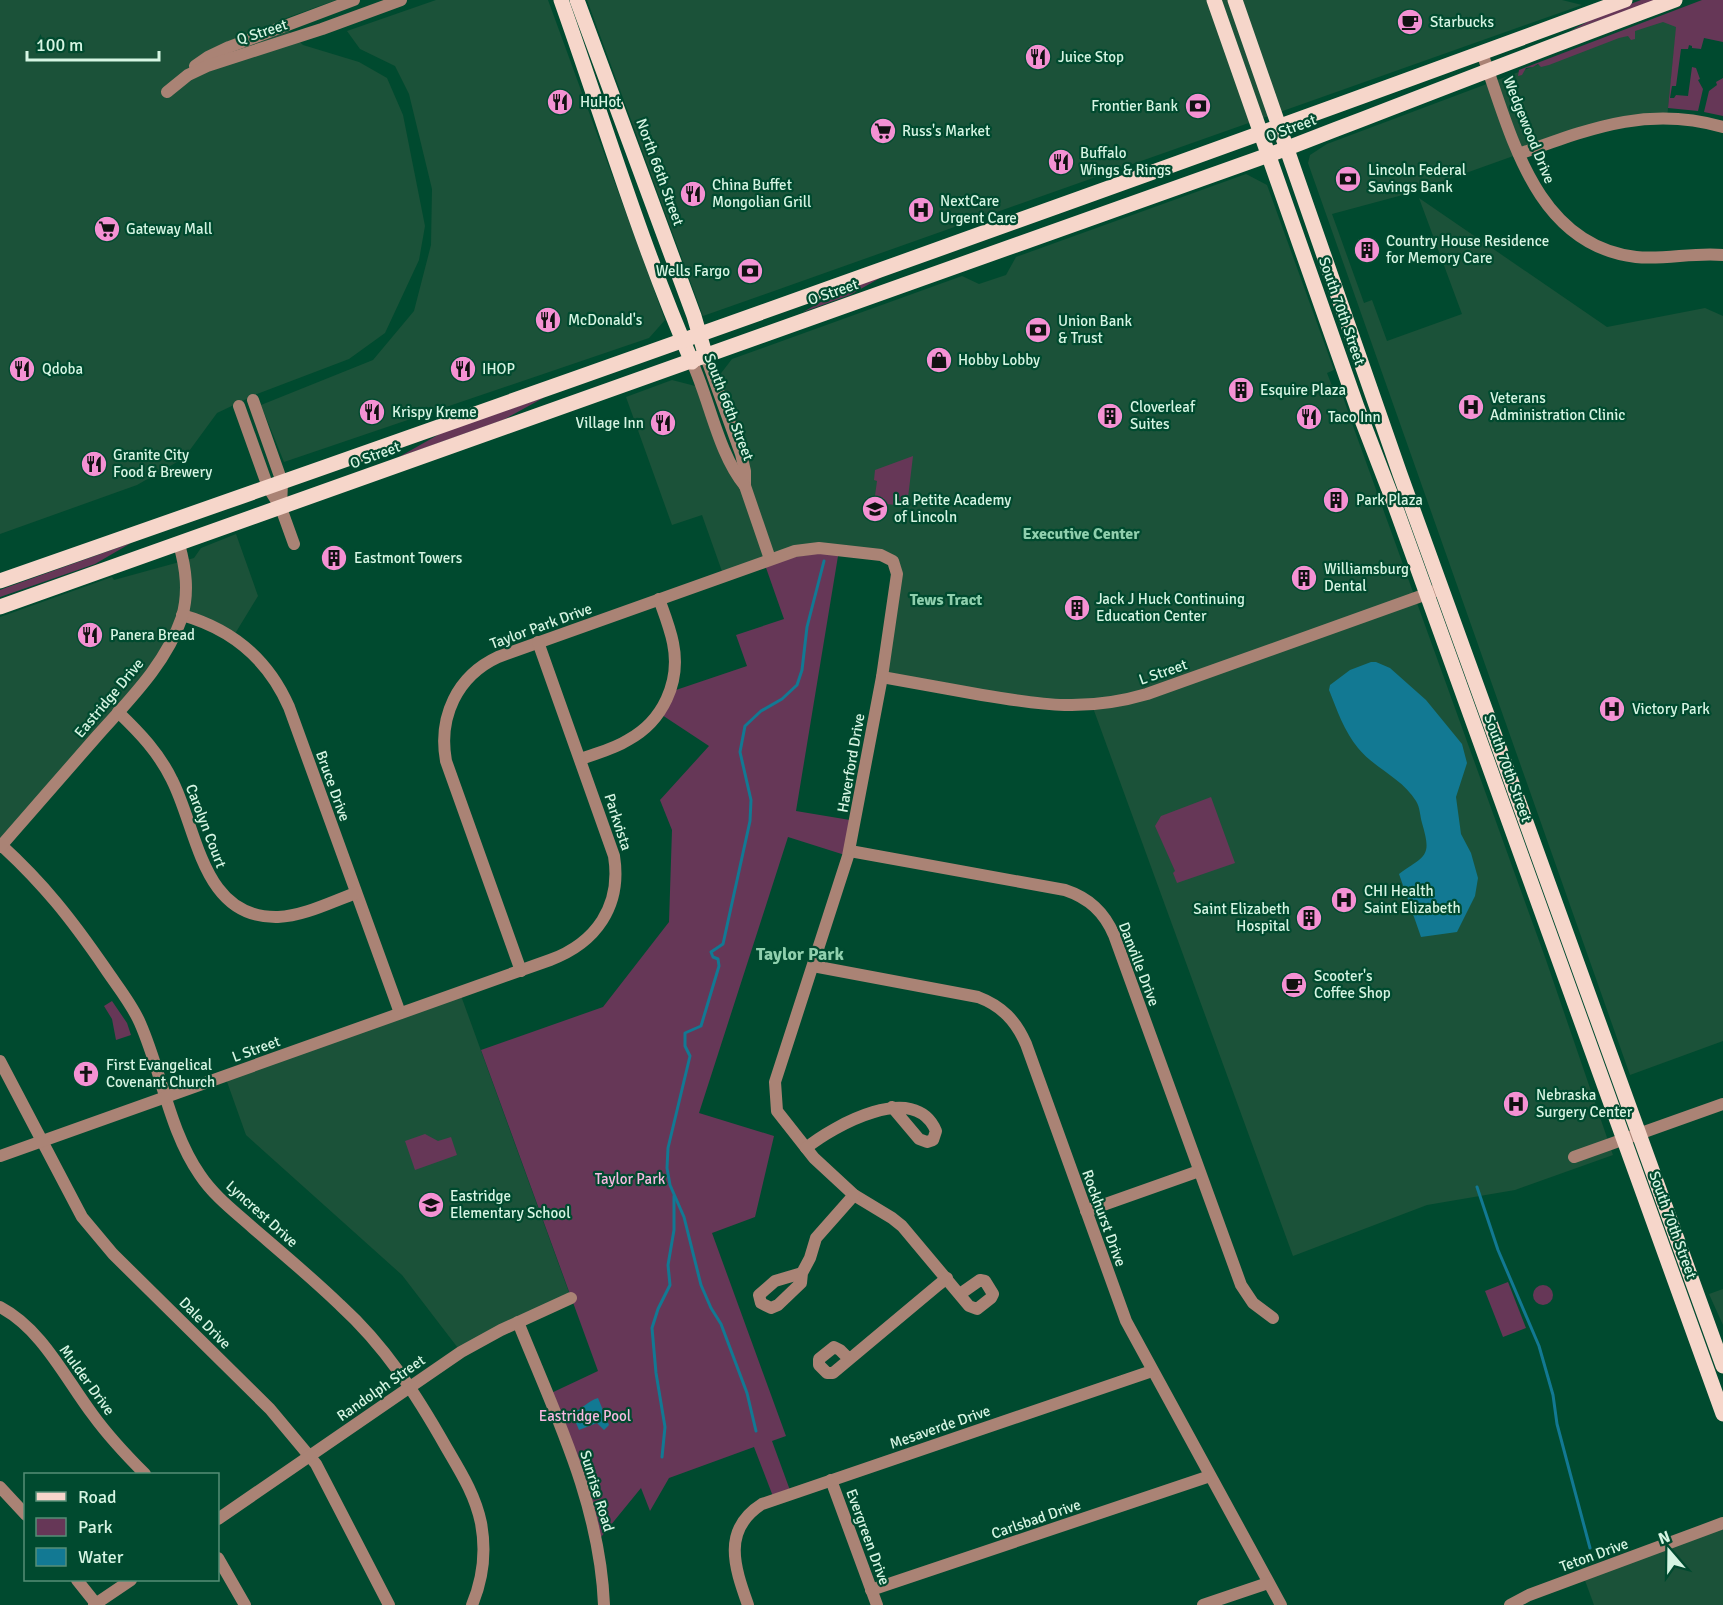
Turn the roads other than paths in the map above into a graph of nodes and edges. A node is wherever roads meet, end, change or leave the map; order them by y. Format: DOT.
graph roads {
  1 [pos="354,0"];
  2 [pos="401,0"];
  3 [pos="561,0"];
  4 [pos="578,0"];
  5 [pos="1214,0"];
  6 [pos="1235,0"];
  7 [pos="1625,0"];
  8 [pos="1675,0"];
  9 [pos="1482,53"];
  10 [pos="585,70"];
  11 [pos="1488,70"];
  12 [pos="1280,126"];
  13 [pos="1723,127"];
  14 [pos="1261,132"];
  15 [pos="629,141"];
  16 [pos="1288,148"];
  17 [pos="1519,154"];
  18 [pos="1269,155"];
  19 [pos="1723,255"];
  20 [pos="699,333"];
  21 [pos="683,340"];
  22 [pos="699,359"];
  23 [pos="253,400"];
  24 [pos="239,406"];
  25 [pos="275,485"];
  26 [pos="281,508"];
  27 [pos="179,544"];
  28 [pos="294,544"];
  29 [pos="770,560"];
  30 [pos="892,561"];
  31 [pos="0,581"];
  32 [pos="1442,589"];
  33 [pos="1427,594"];
  34 [pos="659,599"];
  35 [pos="0,607"];
  36 [pos="182,615"];
  37 [pos="538,642"];
  38 [pos="882,677"];
  39 [pos="118,712"];
  40 [pos="581,759"];
  41 [pos="0,845"];
  42 [pos="850,851"];
  43 [pos="356,893"];
  44 [pos="813,966"];
  45 [pos="521,971"];
  46 [pos="400,1013"];
  47 [pos="0,1061"];
  48 [pos="166,1097"];
  49 [pos="1723,1104"];
  50 [pos="892,1107"];
  51 [pos="1639,1135"];
  52 [pos="1623,1140"];
  53 [pos="41,1141"];
  54 [pos="806,1148"];
  55 [pos="0,1156"];
  56 [pos="1574,1157"];
  57 [pos="1199,1171"];
  58 [pos="854,1196"];
  59 [pos="1086,1211"];
  60 [pos="802,1273"];
  61 [pos="947,1278"];
  62 [pos="960,1294"];
  63 [pos="572,1298"];
  64 [pos="0,1307"];
  65 [pos="1273,1318"];
  66 [pos="518,1322"];
  67 [pos="849,1359"];
  68 [pos="1723,1365"];
  69 [pos="1152,1371"];
  70 [pos="410,1386"];
  71 [pos="1723,1414"];
  72 [pos="309,1456"];
  73 [pos="144,1473"];
  74 [pos="1210,1476"];
  75 [pos="831,1480"];
  76 [pos="0,1487"];
  77 [pos="24,1513"];
  78 [pos="219,1518"];
  79 [pos="1723,1523"];
  80 [pos="219,1560"];
  81 [pos="78,1581"];
  82 [pos="130,1581"];
  83 [pos="1269,1583"];
  84 [pos="871,1590"];
  85 [pos="96,1604"];
  86 [pos="245,1605"];
  87 [pos="389,1605"];
  88 [pos="472,1605"];
  89 [pos="604,1605"];
  90 [pos="748,1605"];
  91 [pos="877,1605"];
  92 [pos="1203,1605"];
  93 [pos="1281,1605"];
  94 [pos="1510,1605"];
  1 -- 2 [label="street, Q Street"];
  3 -- 10 [label="main road"];
  4 -- 15 [label="main road, North 66th Street"];
  5 -- 14 [label="main road, South 70th Street"];
  6 -- 12 [label="main road, South 70th Street"];
  7 -- 9 [label="main road, O Street"];
  8 -- 11 [label="main road, O Street"];
  9 -- 11 [label="street, Wedgewood Drive"];
  9 -- 12 [label="main road, O Street"];
  10 -- 15 [label="main road"];
  10 -- 21 [label="main road"];
  11 -- 16 [label="main road, O Street"];
  11 -- 17 [label="street, Wedgewood Drive"];
  12 -- 14 [label="main road, O Street"];
  12 -- 16 [label="main road, South 70th Street"];
  13 -- 17 [label="street"];
  14 -- 18 [label="main road, South 70th Street"];
  14 -- 20 [label="main road, O Street"];
  15 -- 20 [label="main road, North 66th Street"];
  16 -- 18 [label="main road, O Street"];
  16 -- 32 [label="main road, South 70th Street"];
  17 -- 19 [label="street, Wedgewood Drive"];
  18 -- 22 [label="main road, O Street"];
  18 -- 33 [label="main road, South 70th Street"];
  20 -- 21 [label="main road, O Street"];
  20 -- 22 [label="main road, North 66th Street"];
  21 -- 22 [label="main road, South 66th Street"];
  21 -- 25 [label="main road, O Street"];
  22 -- 26 [label="main road, O Street"];
  22 -- 29 [label="street, South 66th Street"];
  23 -- 25 [label="street"];
  24 -- 25 [label="street"];
  25 -- 26 [label="street"];
  25 -- 31 [label="main road, O Street"];
  26 -- 27 [label="main road, O Street"];
  26 -- 28 [label="street"];
  27 -- 35 [label="main road, O Street"];
  27 -- 36 [label="street, Eastridge Drive"];
  29 -- 30 [label="street, Taylor Park Drive"];
  29 -- 34 [label="street, Taylor Park Drive"];
  30 -- 38 [label="street, Haverford Drive"];
  32 -- 33 [label="street, L Street"];
  32 -- 51 [label="main road, South 70th Street"];
  33 -- 38 [label="street, L Street"];
  33 -- 52 [label="main road, South 70th Street"];
  34 -- 37 [label="street, Taylor Park Drive"];
  34 -- 40 [label="street"];
  36 -- 39 [label="street, Eastridge Drive"];
  36 -- 43 [label="street, Bruce Drive"];
  37 -- 40 [label="street, Parkvista"];
  37 -- 45 [label="street, Taylor Park Drive"];
  38 -- 42 [label="street, Haverford Drive"];
  39 -- 41 [label="street, Eastridge Drive"];
  39 -- 43 [label="street, Carolyn Court"];
  40 -- 45 [label="street, Parkvista"];
  41 -- 48 [label="street, Lyncrest Drive"];
  42 -- 44 [label="street, Haverford Drive"];
  42 -- 57 [label="street, Danville Drive"];
  43 -- 46 [label="street, Bruce Drive"];
  44 -- 54 [label="street, Haverford Drive"];
  44 -- 59 [label="street, Rockhurst Drive"];
  45 -- 46 [label="street, L Street"];
  46 -- 48 [label="street, L Street"];
  47 -- 53 [label="street, Dale Drive"];
  48 -- 53 [label="street, L Street"];
  48 -- 70 [label="street, Lyncrest Drive"];
  49 -- 51 [label="street"];
  50 -- 54 [label="street"];
  51 -- 52 [label="street"];
  51 -- 68 [label="main road, South 70th Street"];
  52 -- 56 [label="street"];
  52 -- 71 [label="main road, South 70th Street"];
  53 -- 55 [label="street, L Street"];
  53 -- 72 [label="street, Dale Drive"];
  54 -- 58 [label="street"];
  57 -- 59 [label="street"];
  57 -- 65 [label="street, Danville Drive"];
  58 -- 60 [label="street"];
  58 -- 61 [label="street"];
  59 -- 69 [label="street, Rockhurst Drive"];
  61 -- 62 [label="street"];
  61 -- 67 [label="street"];
  63 -- 66 [label="street, Randolph Street"];
  64 -- 73 [label="street, Mulder Drive"];
  66 -- 70 [label="street, Randolph Street"];
  66 -- 89 [label="street, Sunrise Road"];
  69 -- 74 [label="street, Rockhurst Drive"];
  69 -- 75 [label="street, Mesaverde Drive"];
  70 -- 72 [label="street, Randolph Street"];
  70 -- 88 [label="street, Lyncrest Drive"];
  72 -- 78 [label="street, Randolph Street"];
  72 -- 87 [label="street, Dale Drive"];
  74 -- 83 [label="street, Rockhurst Drive"];
  74 -- 84 [label="street, Carlsbad Drive"];
  75 -- 84 [label="street, Evergreen Drive"];
  75 -- 90 [label="street, Mesaverde Drive"];
  76 -- 77 [label="street"];
  79 -- 94 [label="street, Teton Drive"];
  80 -- 86 [label="street"];
  81 -- 85 [label="street"];
  82 -- 85 [label="street"];
  83 -- 92 [label="street"];
  83 -- 93 [label="street, Rockhurst Drive"];
  84 -- 91 [label="street, Evergreen Drive"];
}
